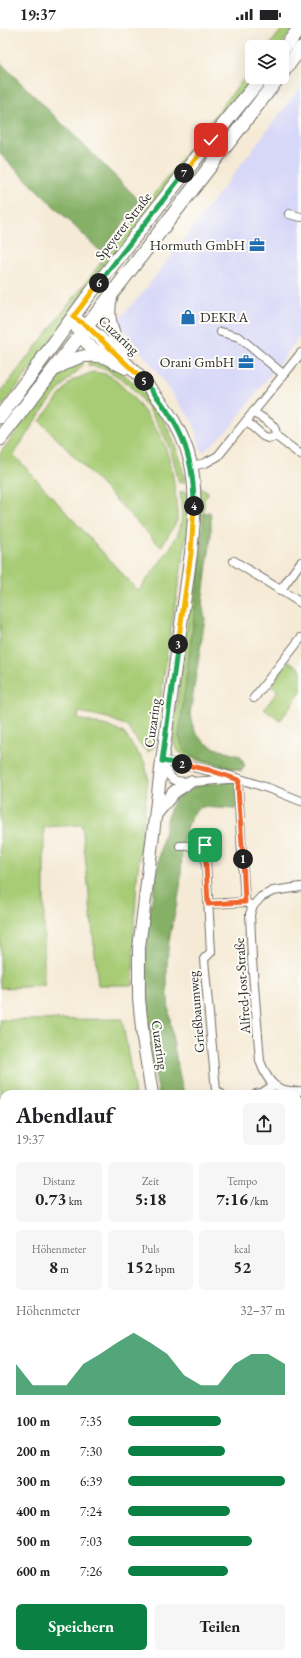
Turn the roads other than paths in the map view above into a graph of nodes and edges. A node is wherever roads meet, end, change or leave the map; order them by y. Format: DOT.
graph roads {
  1 [pos="300,28"];
  2 [pos="289,42"];
  3 [pos="301,48"];
  4 [pos="289,64"];
  5 [pos="256,84"];
  6 [pos="274,84"];
  7 [pos="289,214"];
  8 [pos="301,217"];
  9 [pos="112,293"];
  10 [pos="73,317"];
  11 [pos="83,331"];
  12 [pos="221,332"];
  13 [pos="301,353"];
  14 [pos="104,357"];
  15 [pos="124,361"];
  16 [pos="51,372"];
  17 [pos="137,373"];
  18 [pos="283,374"];
  19 [pos="253,412"];
  20 [pos="0,417"];
  21 [pos="246,421"];
  22 [pos="276,436"];
  23 [pos="0,439"];
  24 [pos="301,455"];
  25 [pos="192,466"];
  26 [pos="234,561"];
  27 [pos="301,562"];
  28 [pos="280,590"];
  29 [pos="301,602"];
  30 [pos="301,638"];
  31 [pos="254,698"];
  32 [pos="162,761"];
  33 [pos="239,780"];
  34 [pos="190,782"];
  35 [pos="301,801"];
  36 [pos="156,814"];
  37 [pos="180,846"];
  38 [pos="301,887"];
  39 [pos="208,904"];
  40 [pos="249,904"];
  41 [pos="274,1085"];
  42 [pos="151,1090"];
  43 [pos="216,1090"];
  44 [pos="267,1090"];
  45 [pos="284,1090"];
  1 -- 2 [label="main road"];
  3 -- 4 [label="main road"];
  5 -- 10 [label="main road, Speyerer Straße"];
  6 -- 9 [label="main road"];
  7 -- 8 [label="street"];
  9 -- 11 [label="main road"];
  9 -- 15 [label="main road"];
  10 -- 11 [label="main road, Cuzaring"];
  10 -- 20 [label="main road, Speyerer Straße"];
  11 -- 14 [label="main road, Cuzaring"];
  11 -- 15 [label="main road, Cuzaring"];
  11 -- 16 [label="main road"];
  12 -- 18 [label="street"];
  13 -- 18 [label="street"];
  14 -- 16 [label="main road"];
  14 -- 17 [label="main road, Cuzaring"];
  15 -- 17 [label="main road, Cuzaring"];
  16 -- 23 [label="main road"];
  17 -- 25 [label="main road, Cuzaring"];
  18 -- 19 [label="street"];
  19 -- 21 [label="street"];
  19 -- 22 [label="street"];
  21 -- 22 [label="street"];
  21 -- 25 [label="street"];
  22 -- 24 [label="street"];
  25 -- 32 [label="main road, Cuzaring"];
  26 -- 28 [label="street"];
  27 -- 28 [label="street"];
  28 -- 29 [label="street"];
  30 -- 31 [label="street"];
  32 -- 33 [label="street"];
  32 -- 34 [label="street"];
  32 -- 36 [label="main road, Cuzaring"];
  33 -- 34 [label="street"];
  33 -- 35 [label="street"];
  33 -- 40 [label="street, Alfred-Jost-Straße"];
  34 -- 36 [label="main road"];
  36 -- 42 [label="main road, Cuzaring"];
  37 -- 39 [label="street, Grießbaumweg"];
  38 -- 40 [label="street"];
  39 -- 40 [label="street"];
  39 -- 43 [label="street, Grießbaumweg"];
  40 -- 41 [label="street, Alfred-Jost-Straße"];
  41 -- 44 [label="street"];
  41 -- 45 [label="street"];
}
